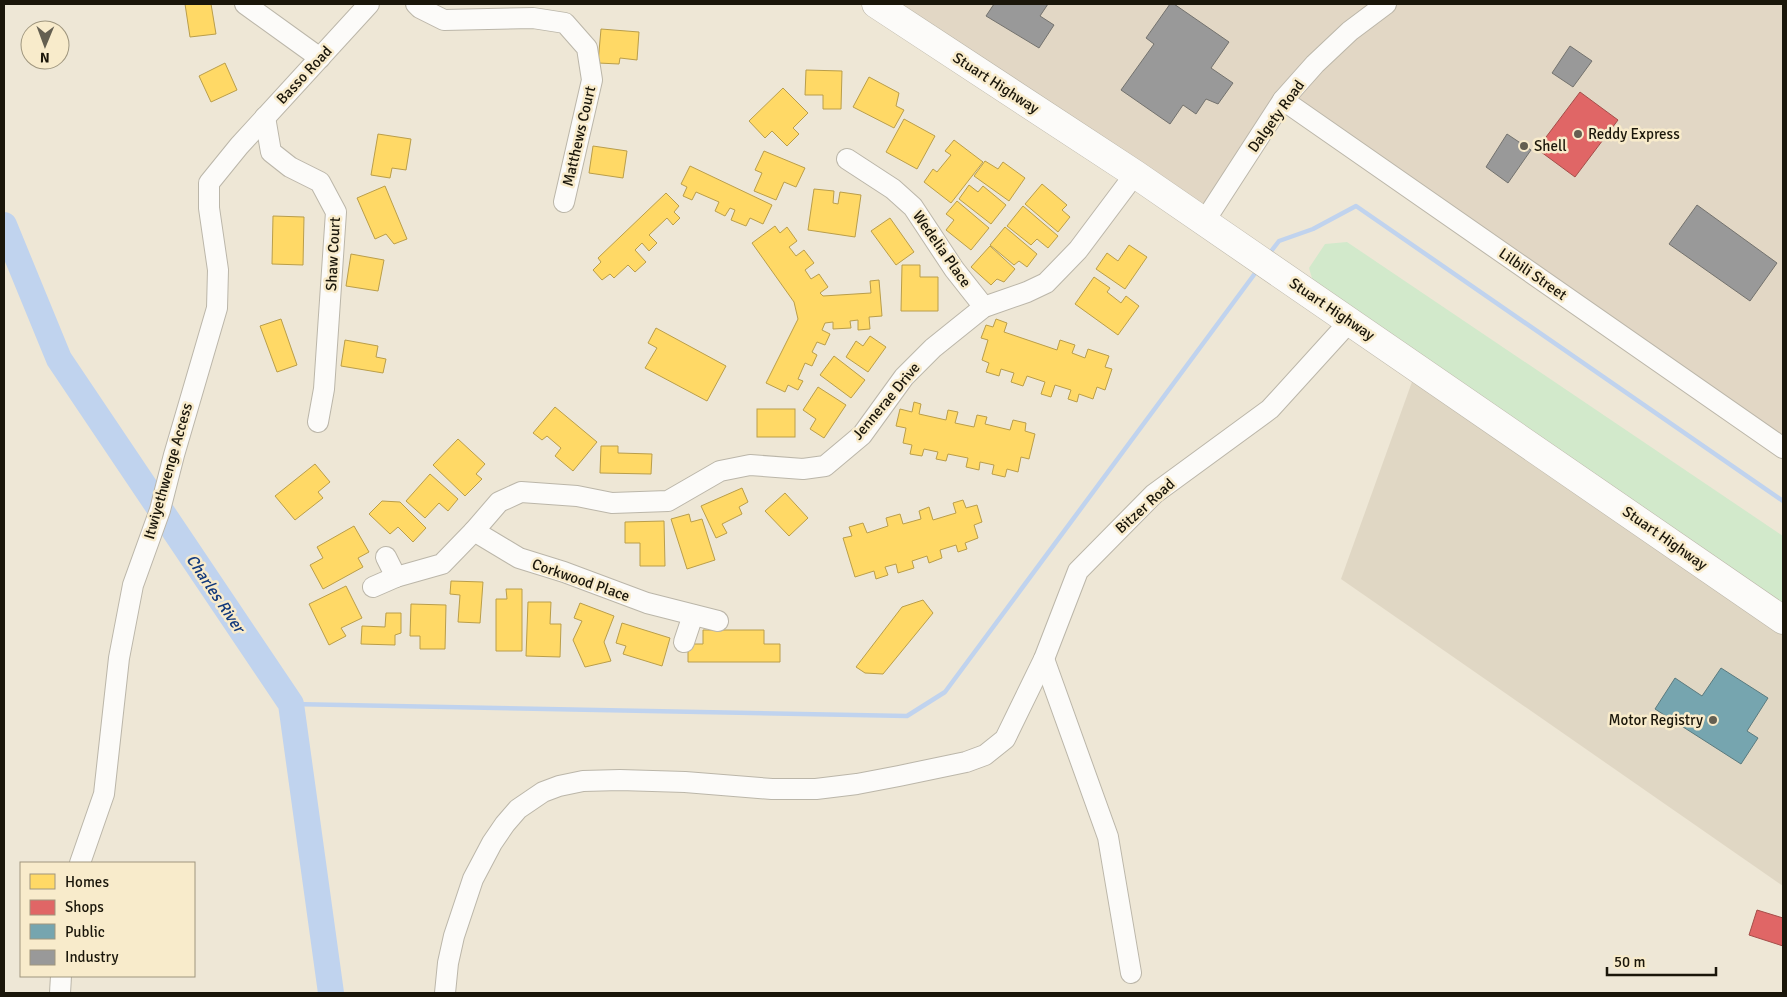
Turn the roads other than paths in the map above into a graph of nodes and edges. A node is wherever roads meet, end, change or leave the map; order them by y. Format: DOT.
graph roads {
  1 [pos="246,4"];
  2 [pos="369,4"];
  3 [pos="416,4"];
  4 [pos="876,4"];
  5 [pos="1386,4"];
  6 [pos="320,58"];
  7 [pos="1283,100"];
  8 [pos="265,117"];
  9 [pos="239,146"];
  10 [pos="848,159"];
  11 [pos="1135,174"];
  12 [pos="564,202"];
  13 [pos="1204,222"];
  14 [pos="984,307"];
  15 [pos="1350,321"];
  16 [pos="318,422"];
  17 [pos="1783,448"];
  18 [pos="474,531"];
  19 [pos="386,557"];
  20 [pos="396,577"];
  21 [pos="373,587"];
  22 [pos="694,615"];
  23 [pos="1783,620"];
  24 [pos="718,621"];
  25 [pos="684,642"];
  26 [pos="1044,659"];
  27 [pos="80,862"];
  28 [pos="1131,973"];
  29 [pos="61,977"];
  30 [pos="60,993"];
  31 [pos="445,993"];
  1 -- 6 [label="street"];
  2 -- 6 [label="street, Basso Road"];
  3 -- 12 [label="street, Matthews Court"];
  4 -- 11 [label="highway, Stuart Highway"];
  5 -- 7 [label="street, Dalgety Road"];
  6 -- 8 [label="street, Basso Road"];
  7 -- 13 [label="street, Dalgety Road"];
  7 -- 17 [label="street, Lilbili Street"];
  8 -- 9 [label="street, Basso Road"];
  8 -- 16 [label="street, Shaw Court"];
  9 -- 27 [label="street, Itwiyethwenge Access"];
  10 -- 14 [label="street, Wedelia Place"];
  11 -- 13 [label="highway, Stuart Highway"];
  11 -- 14 [label="street, Jennerae Drive"];
  13 -- 15 [label="highway, Stuart Highway"];
  14 -- 18 [label="street, Jennerae Drive"];
  15 -- 23 [label="highway, Stuart Highway"];
  15 -- 26 [label="street, Bitzer Road"];
  18 -- 20 [label="street, Jennerae Drive"];
  18 -- 22 [label="street, Corkwood Place"];
  19 -- 20 [label="street"];
  20 -- 21 [label="street, Jennerae Drive"];
  22 -- 24 [label="street, Corkwood Place"];
  22 -- 25 [label="street"];
  26 -- 28 [label="street"];
  26 -- 31 [label="street, Bitzer Road"];
  29 -- 30 [label="street"];
}
